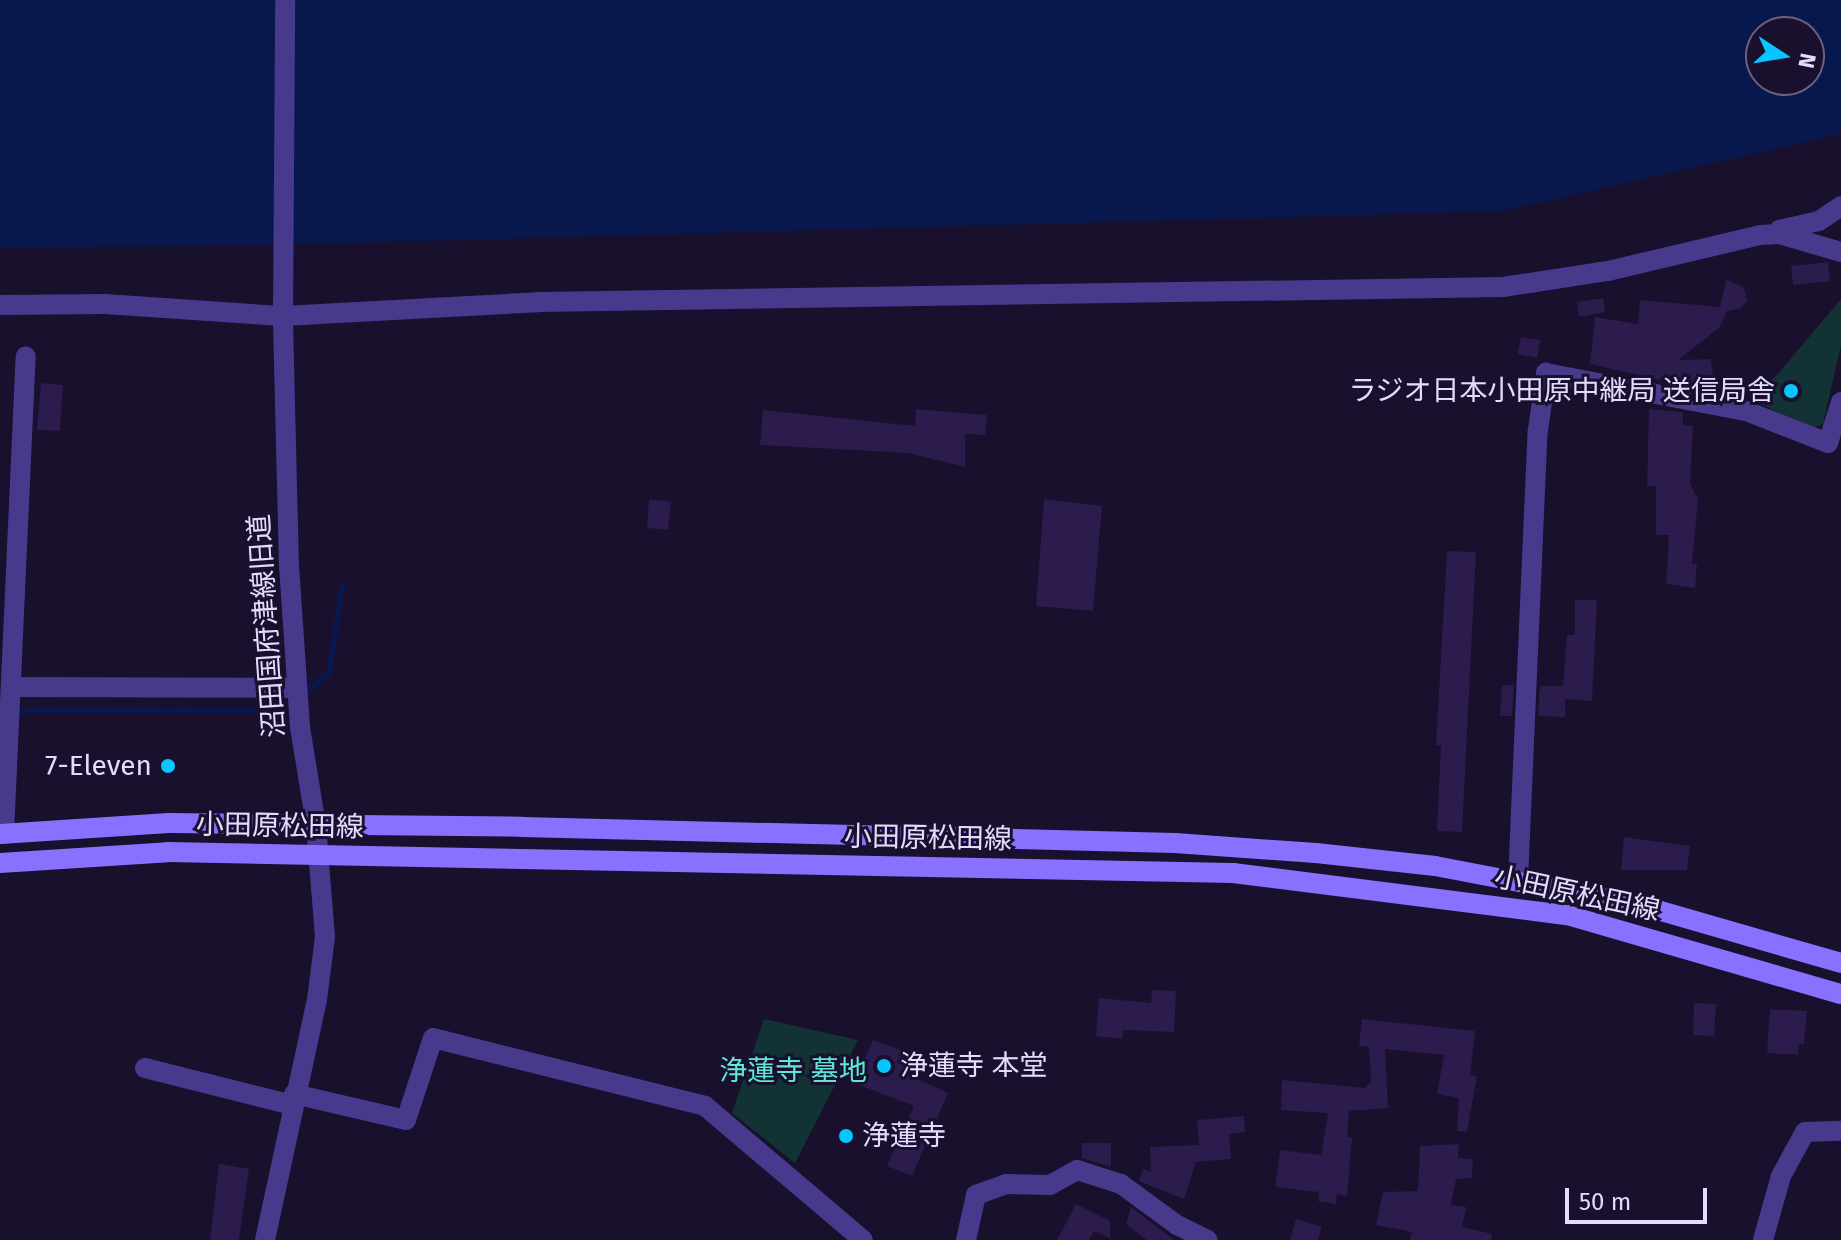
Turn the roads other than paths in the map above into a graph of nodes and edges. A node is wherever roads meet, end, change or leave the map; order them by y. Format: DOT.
graph roads {
  1 [pos="285,0"];
  2 [pos="1841,206"];
  3 [pos="1760,235"];
  4 [pos="1841,252"];
  5 [pos="0,305"];
  6 [pos="283,316"];
  7 [pos="26,357"];
  8 [pos="1841,402"];
  9 [pos="8,577"];
  10 [pos="297,688"];
  11 [pos="8,695"];
  12 [pos="316,825"];
  13 [pos="2,834"];
  14 [pos="318,854"];
  15 [pos="0,863"];
  16 [pos="1518,880"];
  17 [pos="1841,963"];
  18 [pos="1841,994"];
  19 [pos="145,1068"];
  20 [pos="293,1100"];
  21 [pos="1841,1131"];
  22 [pos="265,1240"];
  23 [pos="863,1240"];
  24 [pos="966,1240"];
  25 [pos="1208,1240"];
  26 [pos="1763,1240"];
  1 -- 6 [label="street, 沼田国府津線旧道"];
  2 -- 3 [label="street"];
  3 -- 4 [label="street"];
  3 -- 6 [label="street"];
  5 -- 6 [label="street"];
  6 -- 10 [label="street, 沼田国府津線旧道"];
  7 -- 9 [label="street"];
  8 -- 16 [label="street"];
  9 -- 11 [label="street"];
  10 -- 11 [label="street"];
  10 -- 12 [label="street, 沼田国府津線旧道"];
  11 -- 13 [label="street"];
  12 -- 13 [label="main road, 小田原松田線"];
  12 -- 14 [label="street, 沼田国府津線旧道"];
  12 -- 16 [label="main road, 小田原松田線"];
  14 -- 15 [label="main road, 小田原松田線"];
  14 -- 18 [label="main road, 小田原松田線"];
  14 -- 20 [label="street, 沼田国府津線旧道"];
  16 -- 17 [label="main road, 小田原松田線"];
  19 -- 20 [label="street"];
  20 -- 22 [label="street, 沼田国府津線旧道"];
  20 -- 23 [label="street"];
  21 -- 26 [label="street"];
  24 -- 25 [label="street"];
}
